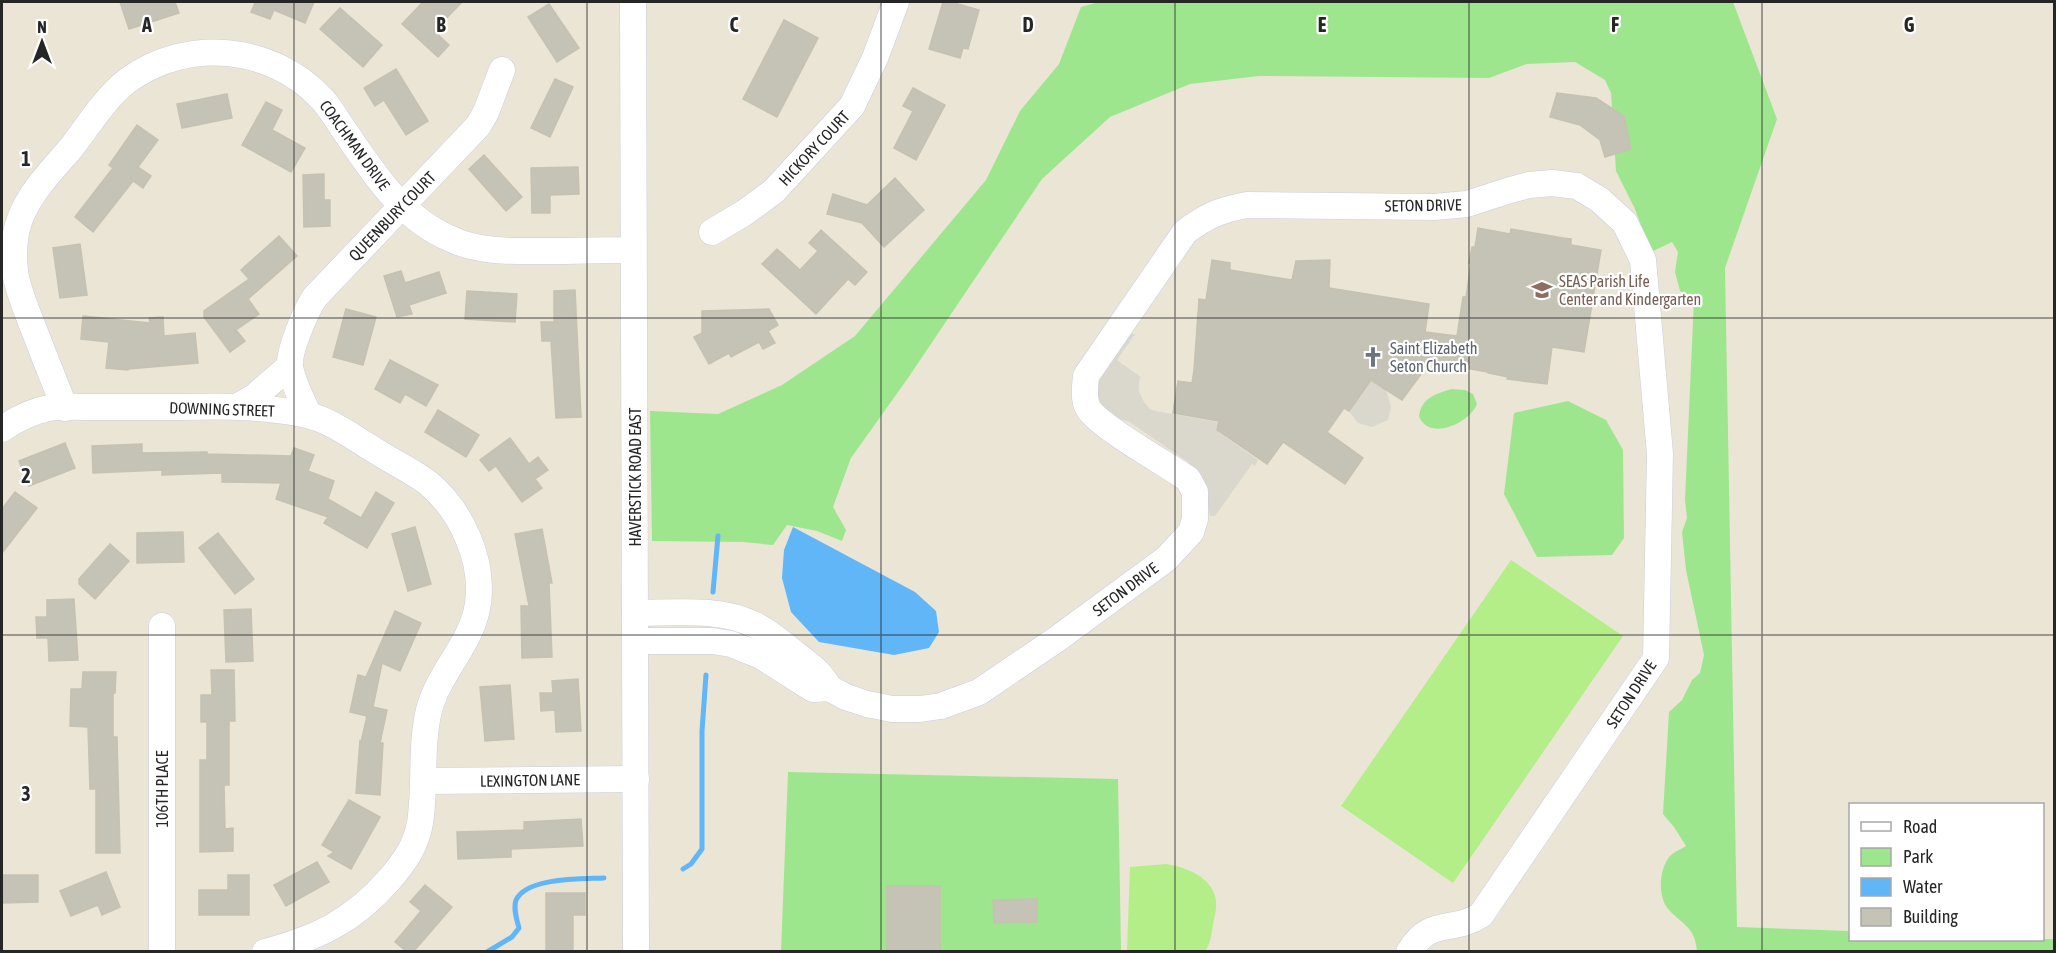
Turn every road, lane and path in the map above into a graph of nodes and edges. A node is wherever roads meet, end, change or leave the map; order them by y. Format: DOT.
graph roads {
  1 [pos="633,2"];
  2 [pos="896,2"];
  3 [pos="502,70"];
  4 [pos="402,206"];
  5 [pos="712,232"];
  6 [pos="633,250"];
  7 [pos="290,366"];
  8 [pos="238,406"];
  9 [pos="65,408"];
  10 [pos="309,415"];
  11 [pos="2,429"];
  12 [pos="635,613"];
  13 [pos="162,626"];
  14 [pos="636,641"];
  15 [pos="829,688"];
  16 [pos="636,779"];
  17 [pos="424,781"];
  18 [pos="162,951"];
  19 [pos="265,951"];
  20 [pos="636,951"];
  21 [pos="1409,951"];
  1 -- 6 [label="street, HAVERSTICK ROAD EAST"];
  2 -- 5 [label="street, HICKORY COURT"];
  3 -- 4 [label="street, QUEENBURY COURT"];
  4 -- 6 [label="street, COACHMAN DRIVE"];
  4 -- 7 [label="street, QUEENBURY COURT"];
  4 -- 9 [label="street, COACHMAN DRIVE"];
  6 -- 12 [label="street, HAVERSTICK ROAD EAST"];
  7 -- 8 [label="street"];
  7 -- 10 [label="street"];
  8 -- 9 [label="street, DOWNING STREET"];
  8 -- 10 [label="street, DOWNING STREET"];
  9 -- 11 [label="street, DOWNING STREET"];
  10 -- 17 [label="street, DOWNING STREET"];
  12 -- 14 [label="street, HAVERSTICK ROAD EAST"];
  12 -- 15 [label="street, SETON DRIVE"];
  13 -- 18 [label="street, 106TH PLACE"];
  14 -- 15 [label="street, SETON DRIVE"];
  14 -- 16 [label="street, HAVERSTICK ROAD EAST"];
  15 -- 21 [label="street, SETON DRIVE"];
  16 -- 17 [label="street, LEXINGTON LANE"];
  16 -- 20 [label="street, HAVERSTICK ROAD EAST"];
  17 -- 19 [label="street, DOWNING STREET"];
}
